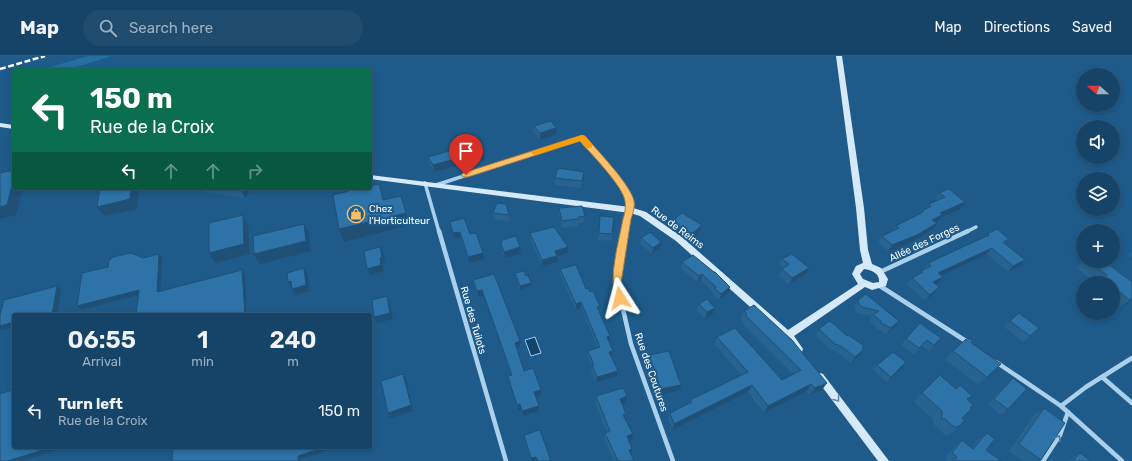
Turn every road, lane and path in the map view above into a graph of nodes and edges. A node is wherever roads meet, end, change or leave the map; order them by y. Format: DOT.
graph roads {
  1 [pos="838,56"];
  2 [pos="0,125"];
  3 [pos="12,127"];
  4 [pos="372,176"];
  5 [pos="425,184"];
  6 [pos="436,185"];
  7 [pos="630,210"];
  8 [pos="976,227"];
  9 [pos="868,266"];
  10 [pos="880,272"];
  11 [pos="864,284"];
  12 [pos="880,286"];
  13 [pos="788,335"];
  14 [pos="972,345"];
  15 [pos="802,354"];
  16 [pos="991,358"];
  17 [pos="1132,358"];
  18 [pos="812,366"];
  19 [pos="1102,377"];
  20 [pos="1132,403"];
  21 [pos="1061,406"];
  22 [pos="1068,412"];
  23 [pos="506,461"];
  24 [pos="673,461"];
  25 [pos="884,461"];
  26 [pos="1043,461"];
  27 [pos="1122,461"];
  1 -- 9 [label="street"];
  2 -- 3 [label="street"];
  4 -- 5 [label="street, Rue de Reims"];
  5 -- 6 [label="street, Rue de Reims"];
  5 -- 23 [label="street, Rue des Tuilots"];
  6 -- 7 [label="street, Rue de Reims"];
  6 -- 7 [label="street"];
  7 -- 13 [label="street, Rue de Reims"];
  7 -- 24 [label="street, Rue des Coutures"];
  8 -- 10 [label="street, Allée des Forges"];
  9 -- 10 [label="street"];
  9 -- 11 [label="street"];
  10 -- 12 [label="street"];
  11 -- 12 [label="street"];
  11 -- 13 [label="street"];
  12 -- 14 [label="street"];
  13 -- 15 [label="street, Rue de Reims"];
  16 -- 21 [label="street"];
  17 -- 19 [label="street"];
  18 -- 25 [label="street, one-way"];
  19 -- 20 [label="street"];
  19 -- 21 [label="street"];
  21 -- 22 [label="street"];
  26 -- 22 [label="street, one-way"];
  22 -- 27 [label="street"];
}
